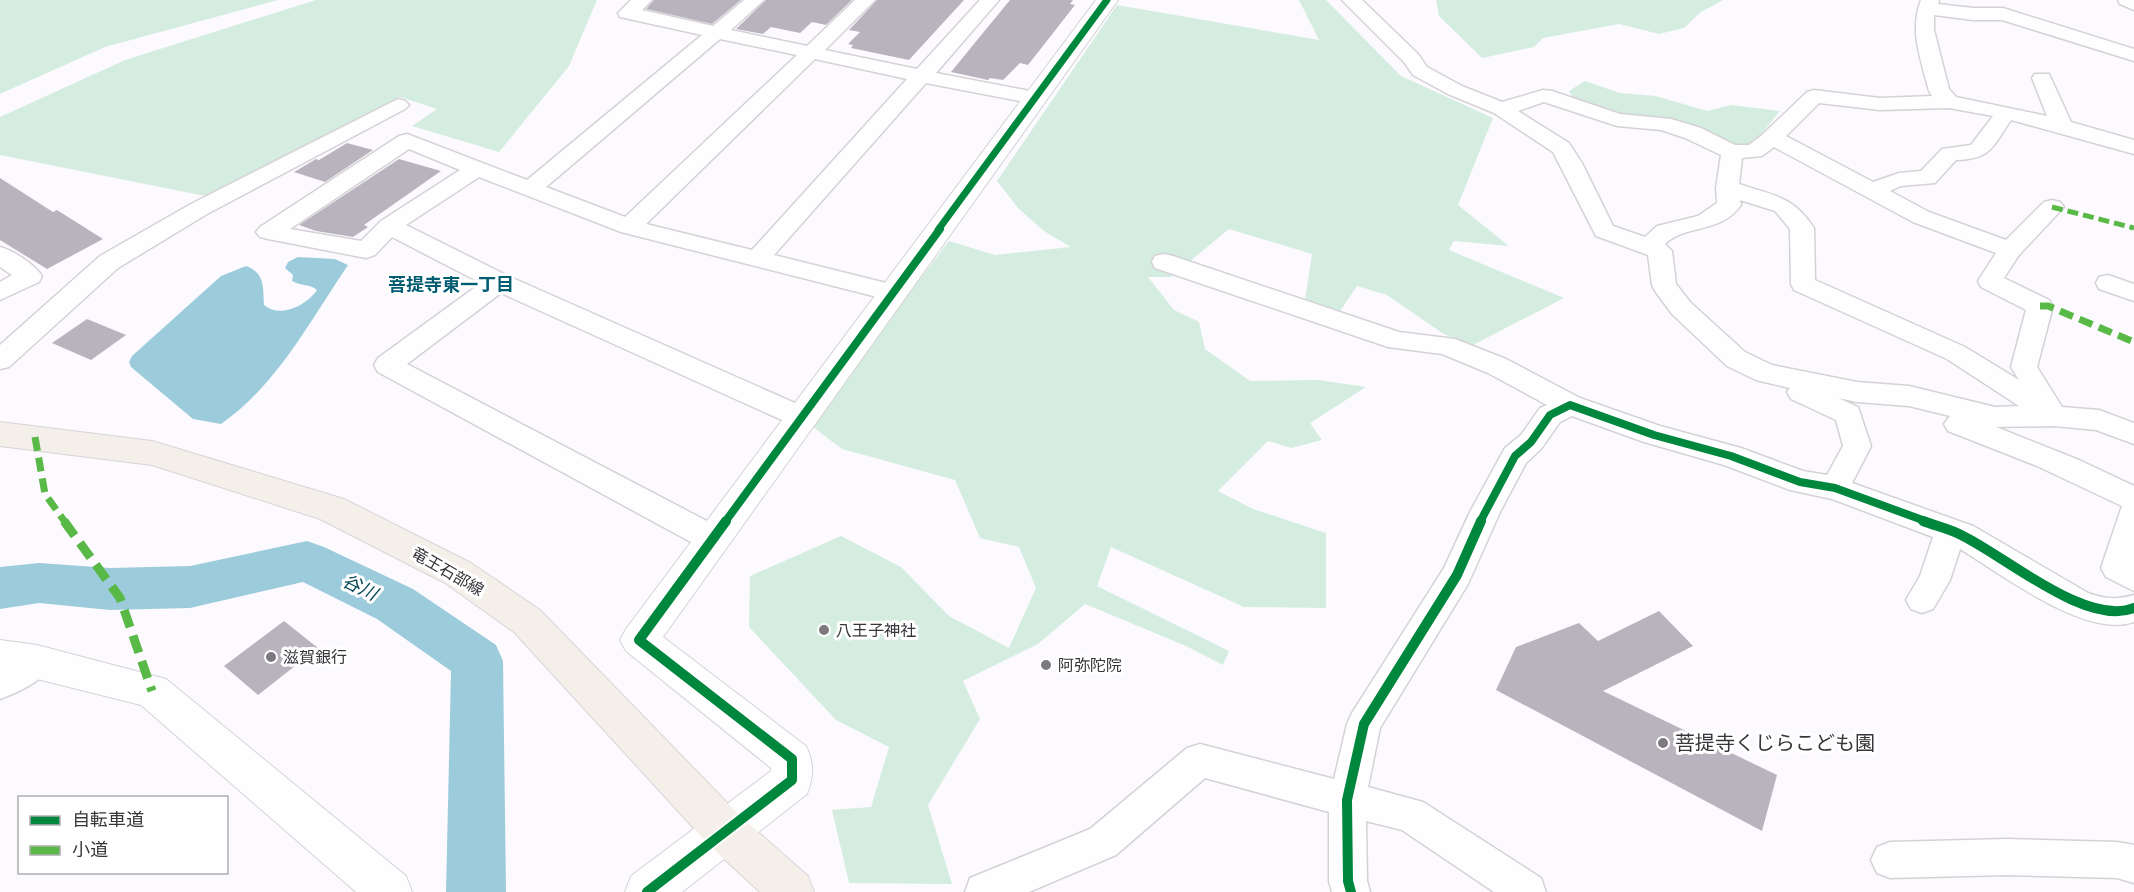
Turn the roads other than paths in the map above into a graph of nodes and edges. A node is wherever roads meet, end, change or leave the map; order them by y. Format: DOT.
graph roads {
  1 [pos="643,0"];
  2 [pos="754,0"];
  3 [pos="866,0"];
  4 [pos="990,0"];
  5 [pos="1107,0"];
  6 [pos="1351,0"];
  7 [pos="2127,0"];
  8 [pos="1929,4"];
  9 [pos="2134,4"];
  10 [pos="716,33"];
  11 [pos="811,52"];
  12 [pos="2134,55"];
  13 [pos="920,76"];
  14 [pos="2042,78"];
  15 [pos="1035,98"];
  16 [pos="1949,102"];
  17 [pos="398,105"];
  18 [pos="1501,109"];
  19 [pos="2006,112"];
  20 [pos="2062,125"];
  21 [pos="1772,137"];
  22 [pos="2134,147"];
  23 [pos="1732,152"];
  24 [pos="478,168"];
  25 [pos="531,188"];
  26 [pos="1726,188"];
  27 [pos="1874,192"];
  28 [pos="2052,207"];
  29 [pos="389,226"];
  30 [pos="629,227"];
  31 [pos="1649,247"];
  32 [pos="2010,250"];
  33 [pos="0,255"];
  34 [pos="757,259"];
  35 [pos="1164,262"];
  36 [pos="499,282"];
  37 [pos="2108,283"];
  38 [pos="0,292"];
  39 [pos="893,293"];
  40 [pos="2134,293"];
  41 [pos="0,360"];
  42 [pos="1783,377"];
  43 [pos="1570,405"];
  44 [pos="1848,414"];
  45 [pos="2054,416"];
  46 [pos="803,418"];
  47 [pos="0,434"];
  48 [pos="2134,434"];
  49 [pos="1835,488"];
  50 [pos="2134,499"];
  51 [pos="2134,512"];
  52 [pos="1951,530"];
  53 [pos="713,539"];
  54 [pos="2134,578"];
  55 [pos="1922,600"];
  56 [pos="2134,608"];
  57 [pos="19,659"];
  58 [pos="0,684"];
  59 [pos="1347,800"];
  60 [pos="726,832"];
  61 [pos="1890,860"];
  62 [pos="2134,864"];
  63 [pos="387,892"];
  64 [pos="647,892"];
  65 [pos="792,892"];
  66 [pos="984,892"];
  67 [pos="1351,892"];
  68 [pos="1527,892"];
  1 -- 10 [label="street"];
  2 -- 10 [label="street"];
  3 -- 11 [label="street"];
  4 -- 13 [label="street"];
  5 -- 15 [label="street"];
  6 -- 18 [label="street"];
  7 -- 9 [label="street"];
  8 -- 12 [label="street"];
  8 -- 16 [label="street"];
  10 -- 11 [label="street"];
  10 -- 25 [label="street"];
  11 -- 13 [label="street"];
  11 -- 30 [label="street"];
  13 -- 15 [label="street"];
  13 -- 34 [label="street"];
  14 -- 20 [label="street"];
  15 -- 39 [label="street"];
  16 -- 19 [label="street"];
  16 -- 21 [label="street"];
  17 -- 41 [label="street"];
  18 -- 23 [label="street"];
  18 -- 31 [label="street"];
  19 -- 20 [label="street"];
  19 -- 27 [label="street"];
  20 -- 22 [label="street"];
  21 -- 23 [label="street"];
  21 -- 27 [label="street"];
  23 -- 26 [label="street"];
  24 -- 25 [label="street"];
  24 -- 29 [label="street"];
  24 -- 29 [label="street"];
  25 -- 30 [label="street"];
  26 -- 31 [label="street"];
  26 -- 45 [label="street"];
  27 -- 32 [label="street"];
  28 -- 32 [label="street"];
  29 -- 36 [label="street"];
  30 -- 34 [label="street"];
  31 -- 42 [label="street"];
  32 -- 45 [label="street"];
  33 -- 38 [label="street"];
  34 -- 39 [label="street"];
  35 -- 43 [label="street"];
  36 -- 46 [label="street"];
  36 -- 53 [label="street"];
  37 -- 40 [label="street"];
  39 -- 46 [label="street"];
  42 -- 44 [label="street"];
  42 -- 45 [label="street"];
  43 -- 49 [label="street"];
  43 -- 59 [label="street"];
  44 -- 49 [label="street"];
  44 -- 50 [label="street"];
  45 -- 48 [label="street"];
  46 -- 53 [label="street"];
  47 -- 60 [label="main road, 竜王石部線"];
  49 -- 52 [label="street"];
  51 -- 54 [label="street"];
  52 -- 55 [label="street"];
  52 -- 56 [label="street"];
  53 -- 60 [label="street"];
  57 -- 58 [label="street"];
  57 -- 63 [label="street"];
  59 -- 66 [label="street"];
  59 -- 67 [label="street"];
  59 -- 68 [label="street"];
  60 -- 64 [label="street"];
  60 -- 65 [label="main road, 竜王石部線"];
  61 -- 62 [label="street"];
}
